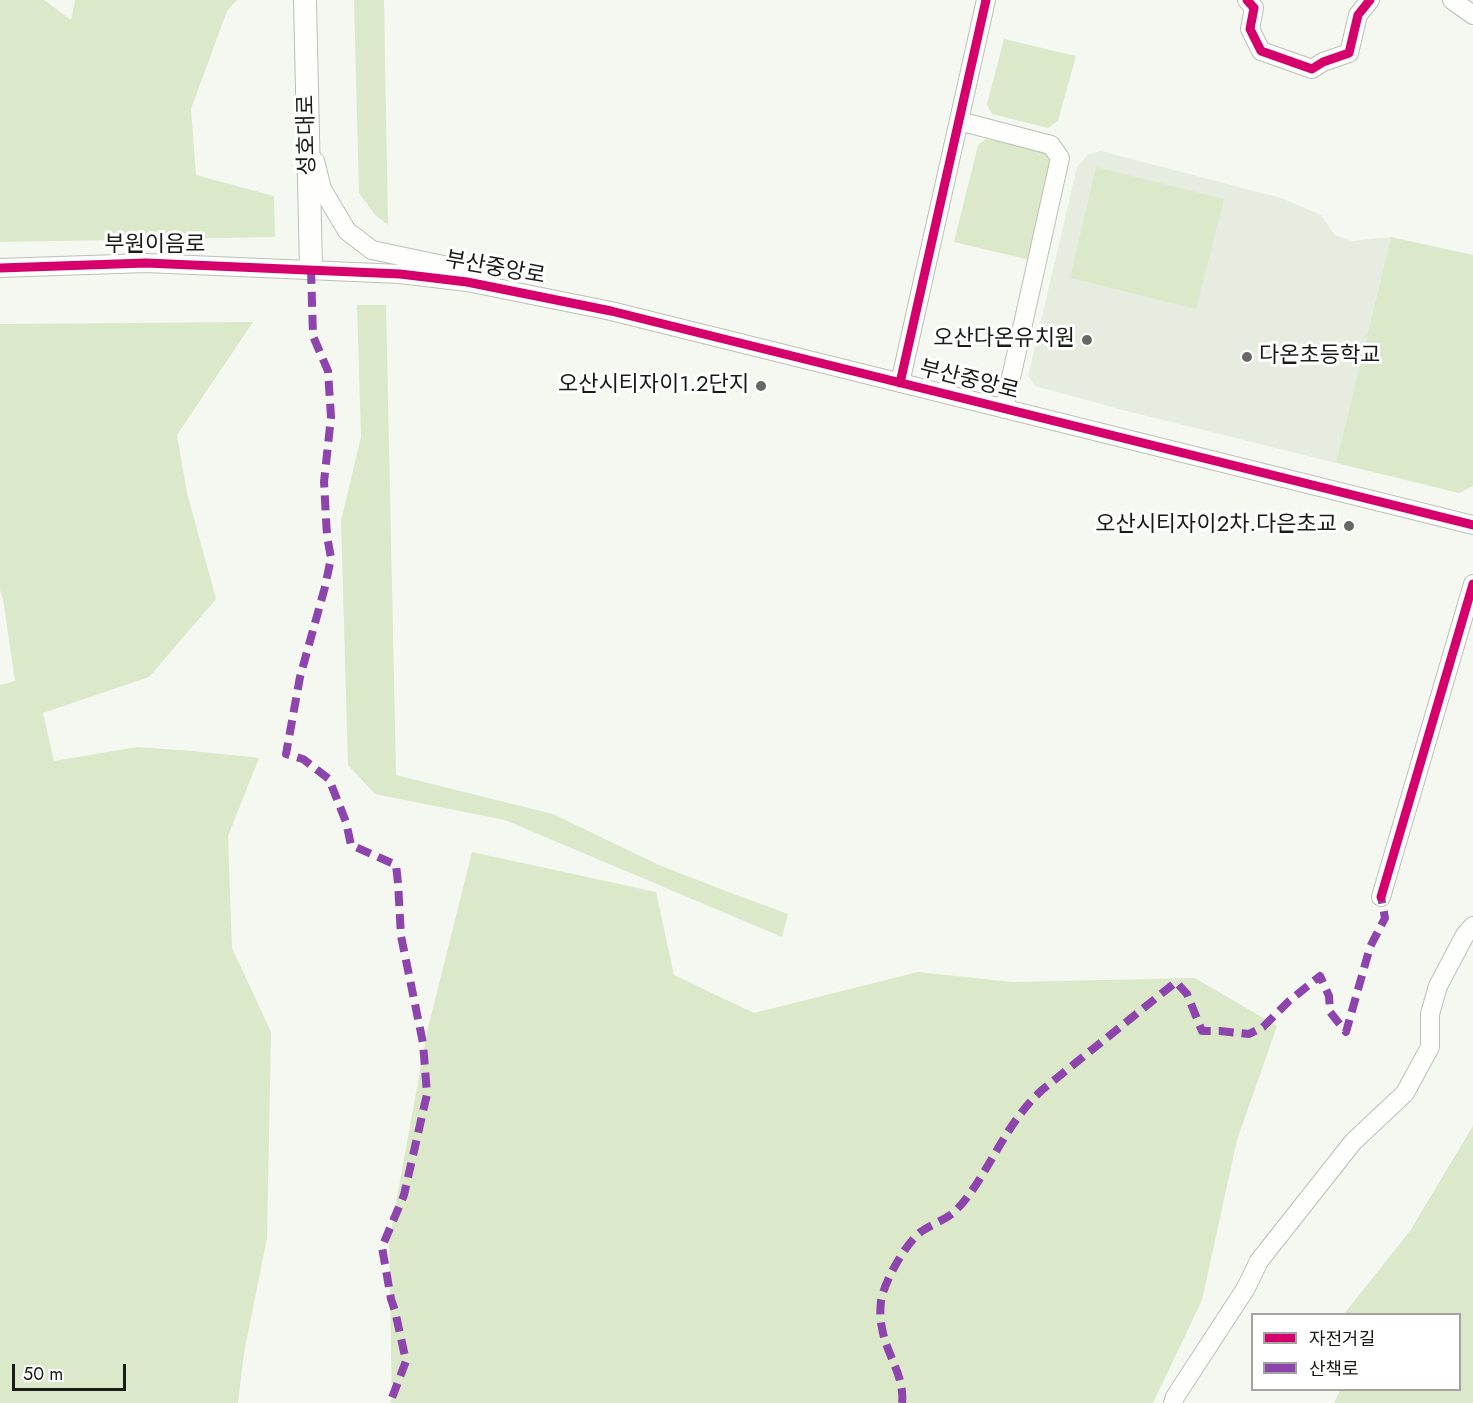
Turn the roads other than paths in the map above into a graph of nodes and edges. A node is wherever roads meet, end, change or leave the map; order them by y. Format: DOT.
graph roads {
  1 [pos="305,0"];
  2 [pos="986,0"];
  3 [pos="1247,0"];
  4 [pos="1370,0"];
  5 [pos="1452,0"];
  6 [pos="1473,15"];
  7 [pos="959,121"];
  8 [pos="308,128"];
  9 [pos="0,268"];
  10 [pos="311,269"];
  11 [pos="530,294"];
  12 [pos="900,383"];
  13 [pos="1004,409"];
  14 [pos="1473,525"];
  15 [pos="1473,584"];
  16 [pos="1381,897"];
  17 [pos="1473,926"];
  18 [pos="1173,1403"];
  1 -- 8 [label="main road, 성호대로"];
  2 -- 7 [label="street"];
  3 -- 4 [label="street"];
  5 -- 6 [label="street"];
  7 -- 12 [label="street"];
  7 -- 13 [label="street"];
  8 -- 10 [label="main road, 성호대로"];
  8 -- 11 [label="street"];
  9 -- 10 [label="street, 부원이음로"];
  10 -- 11 [label="street, 부산중앙로"];
  11 -- 12 [label="street, 부산중앙로"];
  12 -- 13 [label="street, 부산중앙로"];
  13 -- 14 [label="street, 부산중앙로"];
  15 -- 16 [label="street"];
  17 -- 18 [label="street"];
}
